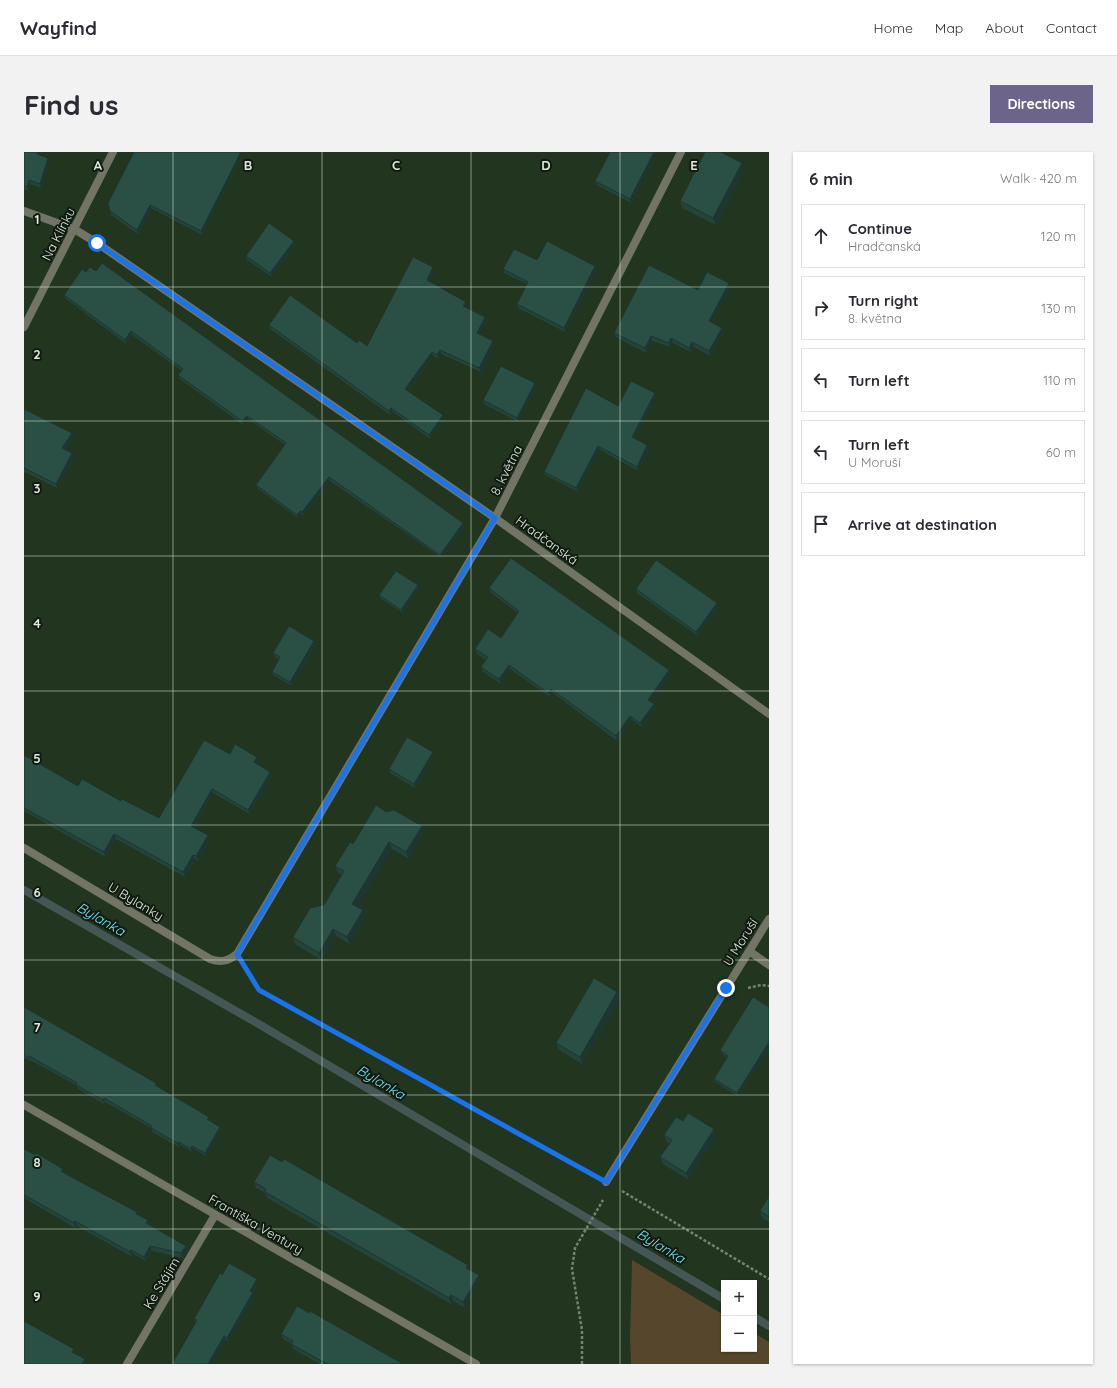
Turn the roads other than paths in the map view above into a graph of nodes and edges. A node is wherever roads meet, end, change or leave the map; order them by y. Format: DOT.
graph roads {
  1 [pos="113,152"];
  2 [pos="681,152"];
  3 [pos="24,212"];
  4 [pos="74,229"];
  5 [pos="24,327"];
  6 [pos="495,518"];
  7 [pos="769,714"];
  8 [pos="24,848"];
  9 [pos="769,919"];
  10 [pos="749,950"];
  11 [pos="237,954"];
  12 [pos="769,965"];
  13 [pos="24,1105"];
  14 [pos="606,1182"];
  15 [pos="215,1215"];
  16 [pos="127,1364"];
  17 [pos="476,1364"];
  1 -- 4 [label="street, Na Klínku"];
  2 -- 6 [label="street, 8. května"];
  3 -- 4 [label="street, Hradčanská"];
  4 -- 5 [label="street, Na Klínku"];
  4 -- 6 [label="street, Hradčanská"];
  6 -- 7 [label="street, Hradčanská"];
  6 -- 11 [label="street, 8. května"];
  8 -- 11 [label="street, U Bylanky"];
  9 -- 10 [label="street, U Moruší"];
  10 -- 12 [label="street"];
  10 -- 14 [label="street, U Moruší"];
  13 -- 15 [label="street, Františka Ventury"];
  15 -- 16 [label="street, Ke Stájím"];
  15 -- 17 [label="street, Františka Ventury"];
}
